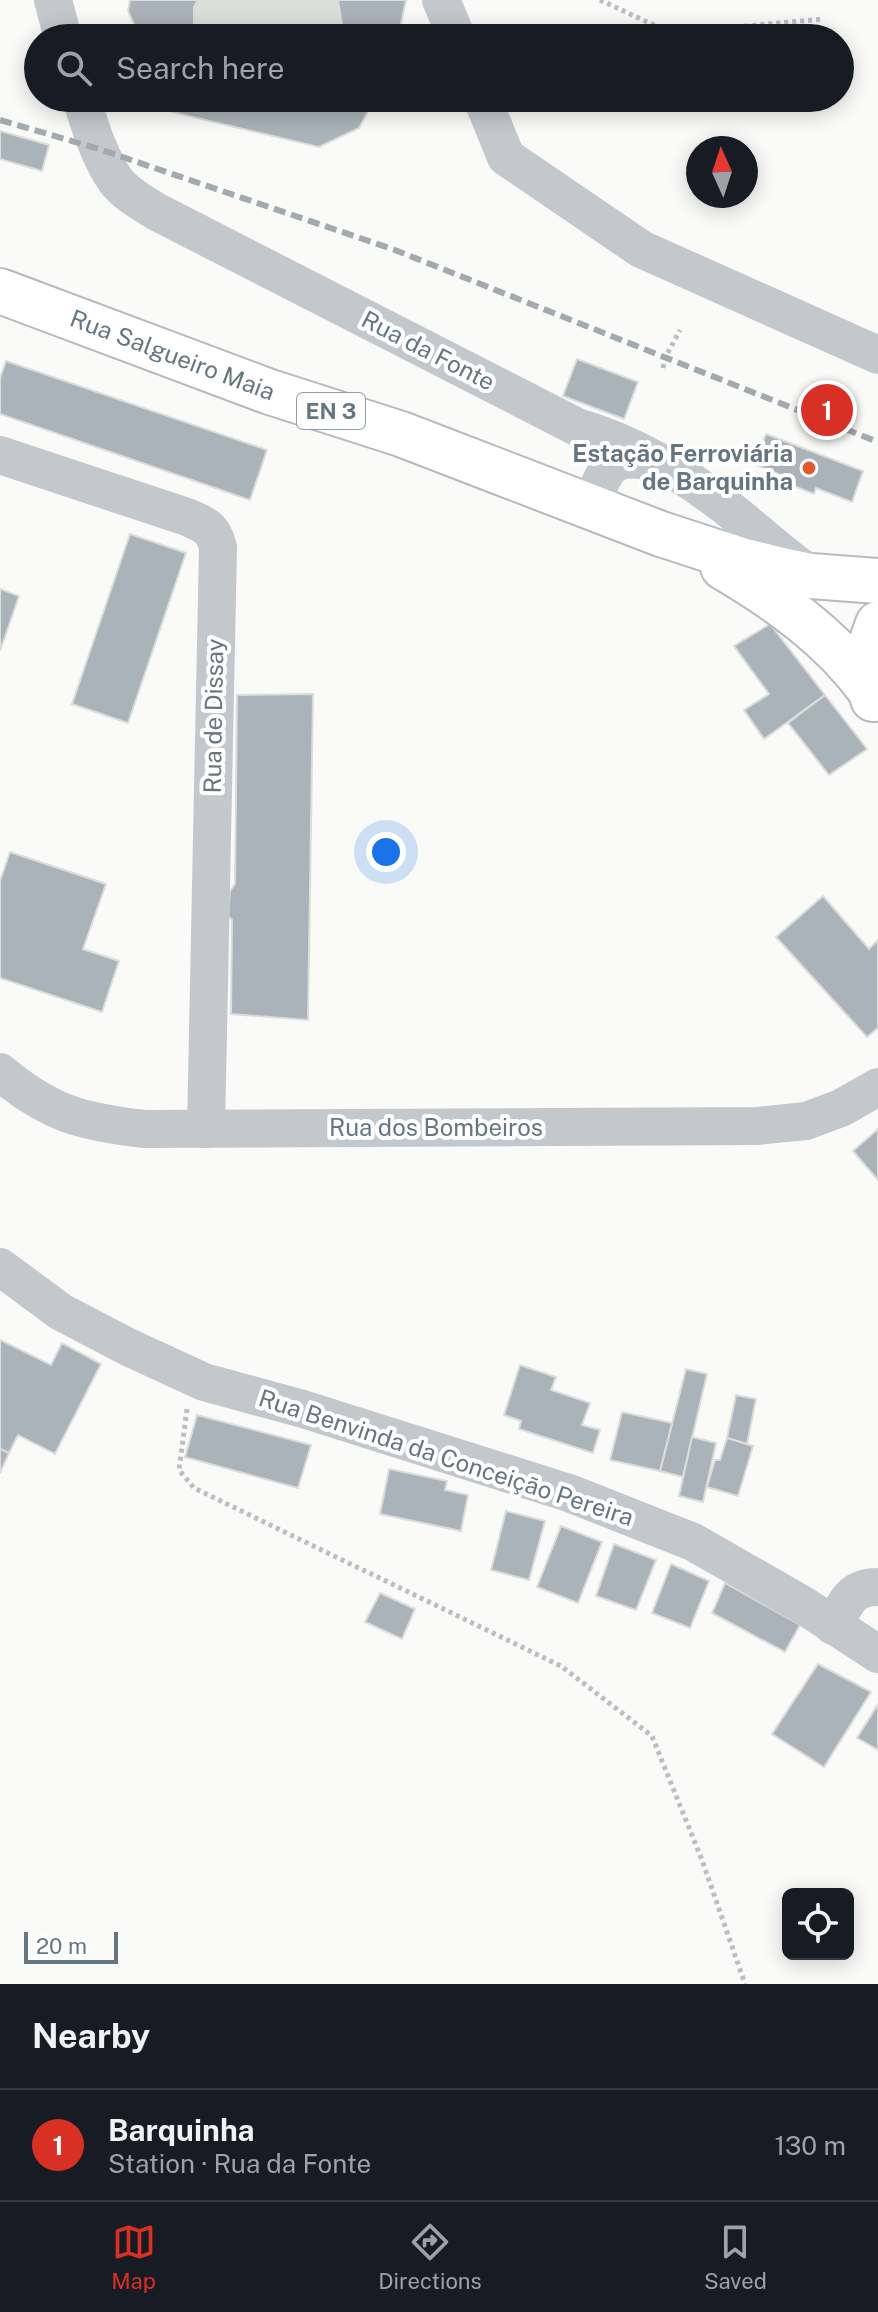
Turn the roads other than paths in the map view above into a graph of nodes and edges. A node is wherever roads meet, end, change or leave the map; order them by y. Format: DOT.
graph roads {
  1 [pos="53,0"];
  2 [pos="441,0"];
  3 [pos="59,24"];
  4 [pos="451,24"];
  5 [pos="86,112"];
  6 [pos="488,112"];
  7 [pos="0,291"];
  8 [pos="878,355"];
  9 [pos="577,427"];
  10 [pos="0,455"];
  11 [pos="670,468"];
  12 [pos="599,488"];
  13 [pos="661,534"];
  14 [pos="811,576"];
  15 [pos="878,581"];
  16 [pos="878,624"];
  17 [pos="874,698"];
  18 [pos="0,1072"];
  19 [pos="878,1087"];
  20 [pos="206,1129"];
  21 [pos="0,1267"];
  22 [pos="878,1587"];
  23 [pos="833,1626"];
  24 [pos="878,1654"];
  1 -- 3 [label="street"];
  2 -- 4 [label="street"];
  5 -- 9 [label="street, Rua da Fonte"];
  6 -- 8 [label="street"];
  7 -- 12 [label="main road, Rua Salgueiro Maia / EN 3"];
  9 -- 11 [label="street, Rua da Fonte"];
  9 -- 12 [label="street"];
  10 -- 20 [label="street, Rua de Dissay"];
  11 -- 12 [label="street"];
  11 -- 14 [label="street, Rua da Fonte"];
  12 -- 13 [label="main road, Rua Salgueiro Maia / EN 3"];
  13 -- 14 [label="main road, Rua Salgueiro Maia"];
  13 -- 17 [label="main road, Rua Salgueiro Maia / EN 3"];
  14 -- 15 [label="main road, Rua Salgueiro Maia"];
  16 -- 17 [label="main road, EN 3"];
  18 -- 20 [label="street, Rua dos Bombeiros"];
  19 -- 20 [label="street, Rua dos Bombeiros"];
  21 -- 23 [label="street, Rua Benvinda da Conceição Pereira"];
  22 -- 23 [label="street"];
  23 -- 24 [label="street, Rua Benvinda da Conceição Pereira"];
}
